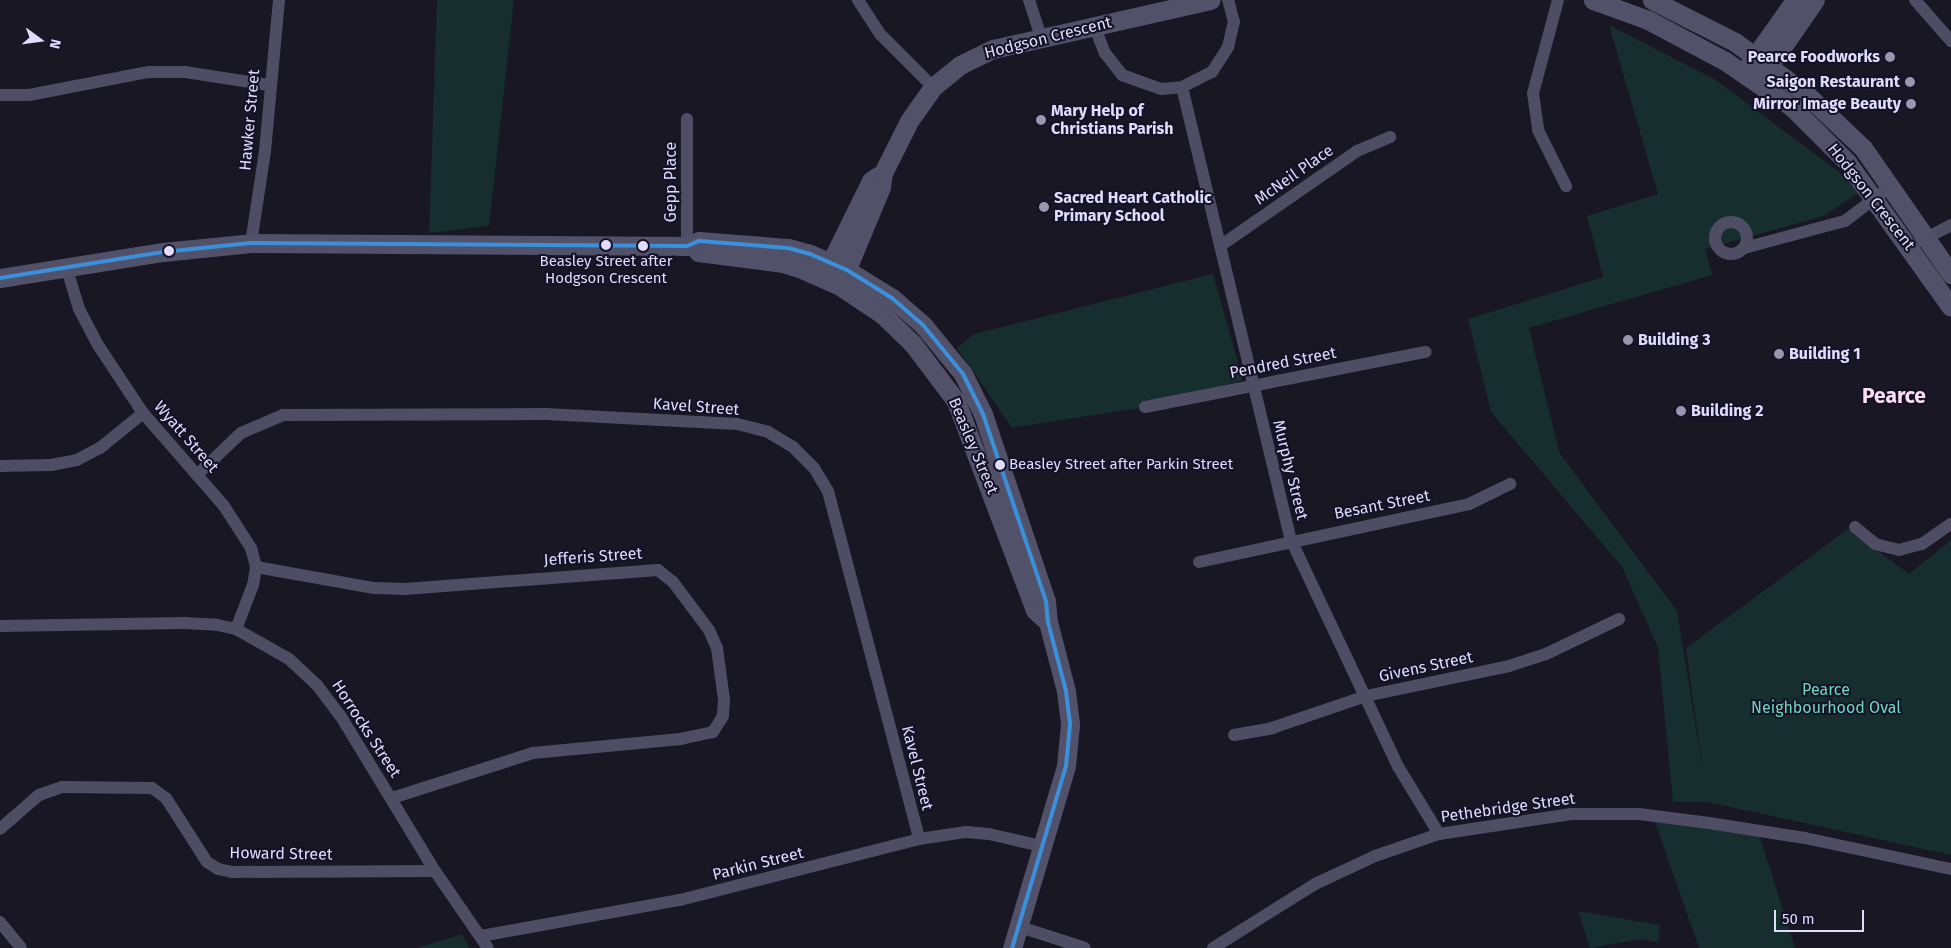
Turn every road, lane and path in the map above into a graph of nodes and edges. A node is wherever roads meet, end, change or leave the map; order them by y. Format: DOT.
graph roads {
  1 [pos="279,0"];
  2 [pos="858,0"];
  3 [pos="1029,0"];
  4 [pos="1211,0"];
  5 [pos="1228,0"];
  6 [pos="1558,0"];
  7 [pos="1593,0"];
  8 [pos="1652,0"];
  9 [pos="1795,0"];
  10 [pos="1815,0"];
  11 [pos="1915,0"];
  12 [pos="1094,25"];
  13 [pos="1041,36"];
  14 [pos="1951,41"];
  15 [pos="1763,60"];
  16 [pos="1751,77"];
  17 [pos="269,85"];
  18 [pos="933,87"];
  19 [pos="1182,87"];
  20 [pos="0,95"];
  21 [pos="687,119"];
  22 [pos="1390,137"];
  23 [pos="1566,186"];
  24 [pos="1891,186"];
  25 [pos="1875,199"];
  26 [pos="1951,225"];
  27 [pos="1928,237"];
  28 [pos="251,243"];
  29 [pos="687,246"];
  30 [pos="1220,246"];
  31 [pos="1910,247"];
  32 [pos="1744,248"];
  33 [pos="66,266"];
  34 [pos="835,274"];
  35 [pos="1951,274"];
  36 [pos="0,278"];
  37 [pos="1951,307"];
  38 [pos="1426,352"];
  39 [pos="1252,385"];
  40 [pos="1145,407"];
  41 [pos="143,413"];
  42 [pos="0,466"];
  43 [pos="197,475"];
  44 [pos="1510,484"];
  45 [pos="1951,524"];
  46 [pos="1855,527"];
  47 [pos="1291,540"];
  48 [pos="1199,562"];
  49 [pos="256,568"];
  50 [pos="1619,619"];
  51 [pos="0,626"];
  52 [pos="236,629"];
  53 [pos="1366,696"];
  54 [pos="1234,735"];
  55 [pos="392,798"];
  56 [pos="0,829"];
  57 [pos="1439,834"];
  58 [pos="919,839"];
  59 [pos="1042,846"];
  60 [pos="1951,869"];
  61 [pos="435,871"];
  62 [pos="0,922"];
  63 [pos="1017,926"];
  64 [pos="481,936"];
  65 [pos="21,948"];
  66 [pos="488,948"];
  67 [pos="1012,948"];
  68 [pos="1085,948"];
  69 [pos="1213,948"];
  1 -- 17 [label="street, Hawker Street"];
  2 -- 18 [label="street"];
  3 -- 13 [label="street"];
  4 -- 12 [label="main road, Hodgson Crescent"];
  5 -- 19 [label="street"];
  6 -- 23 [label="street"];
  7 -- 16 [label="main road, Hodgson Crescent"];
  8 -- 15 [label="main road, Hodgson Crescent"];
  9 -- 15 [label="main road"];
  10 -- 15 [label="main road"];
  11 -- 14 [label="street"];
  12 -- 13 [label="main road, Hodgson Crescent"];
  12 -- 19 [label="street"];
  13 -- 18 [label="main road, Hodgson Crescent"];
  15 -- 16 [label="main road"];
  15 -- 24 [label="main road, Hodgson Crescent"];
  16 -- 25 [label="main road, Hodgson Crescent"];
  17 -- 20 [label="street"];
  17 -- 28 [label="street, Hawker Street"];
  18 -- 34 [label="main road, Hodgson Crescent"];
  19 -- 30 [label="street, Murphy Street"];
  21 -- 29 [label="street, Gepp Place"];
  22 -- 30 [label="street, McNeil Place"];
  24 -- 25 [label="street"];
  24 -- 27 [label="main road, Hodgson Crescent"];
  25 -- 31 [label="main road, Hodgson Crescent"];
  25 -- 32 [label="street"];
  26 -- 27 [label="street"];
  27 -- 31 [label="street"];
  27 -- 35 [label="main road, Hodgson Crescent"];
  28 -- 29 [label="main road, Beasley Street"];
  28 -- 33 [label="main road, Beasley Street"];
  29 -- 34 [label="main road, Beasley Street"];
  30 -- 39 [label="street, Murphy Street"];
  31 -- 37 [label="main road, Hodgson Crescent"];
  33 -- 36 [label="main road, Beasley Street"];
  33 -- 41 [label="street, Wyatt Street"];
  34 -- 59 [label="main road, Beasley Street"];
  38 -- 39 [label="street, Pendred Street"];
  39 -- 40 [label="street, Pendred Street"];
  39 -- 47 [label="street, Murphy Street"];
  41 -- 42 [label="street"];
  41 -- 43 [label="street, Wyatt Street"];
  43 -- 49 [label="street, Wyatt Street"];
  43 -- 58 [label="street, Kavel Street"];
  44 -- 47 [label="street, Besant Street"];
  45 -- 46 [label="street"];
  47 -- 48 [label="street, Besant Street"];
  47 -- 53 [label="street, Murphy Street"];
  49 -- 52 [label="street"];
  49 -- 55 [label="street, Jefferis Street"];
  50 -- 53 [label="street, Givens Street"];
  51 -- 52 [label="street, Horrocks Street"];
  52 -- 55 [label="street, Horrocks Street"];
  53 -- 54 [label="street, Givens Street"];
  53 -- 57 [label="street, Murphy Street"];
  55 -- 61 [label="street, Horrocks Street"];
  56 -- 61 [label="street, Howard Street"];
  57 -- 60 [label="street, Pethebridge Street"];
  57 -- 69 [label="street, Pethebridge Street"];
  58 -- 59 [label="street, Parkin Street"];
  58 -- 64 [label="street, Parkin Street"];
  59 -- 63 [label="main road, Beasley Street"];
  61 -- 64 [label="street, Horrocks Street"];
  62 -- 65 [label="street"];
  63 -- 67 [label="main road, Beasley Street"];
  63 -- 68 [label="street"];
  64 -- 66 [label="street, Horrocks Street"];
}
